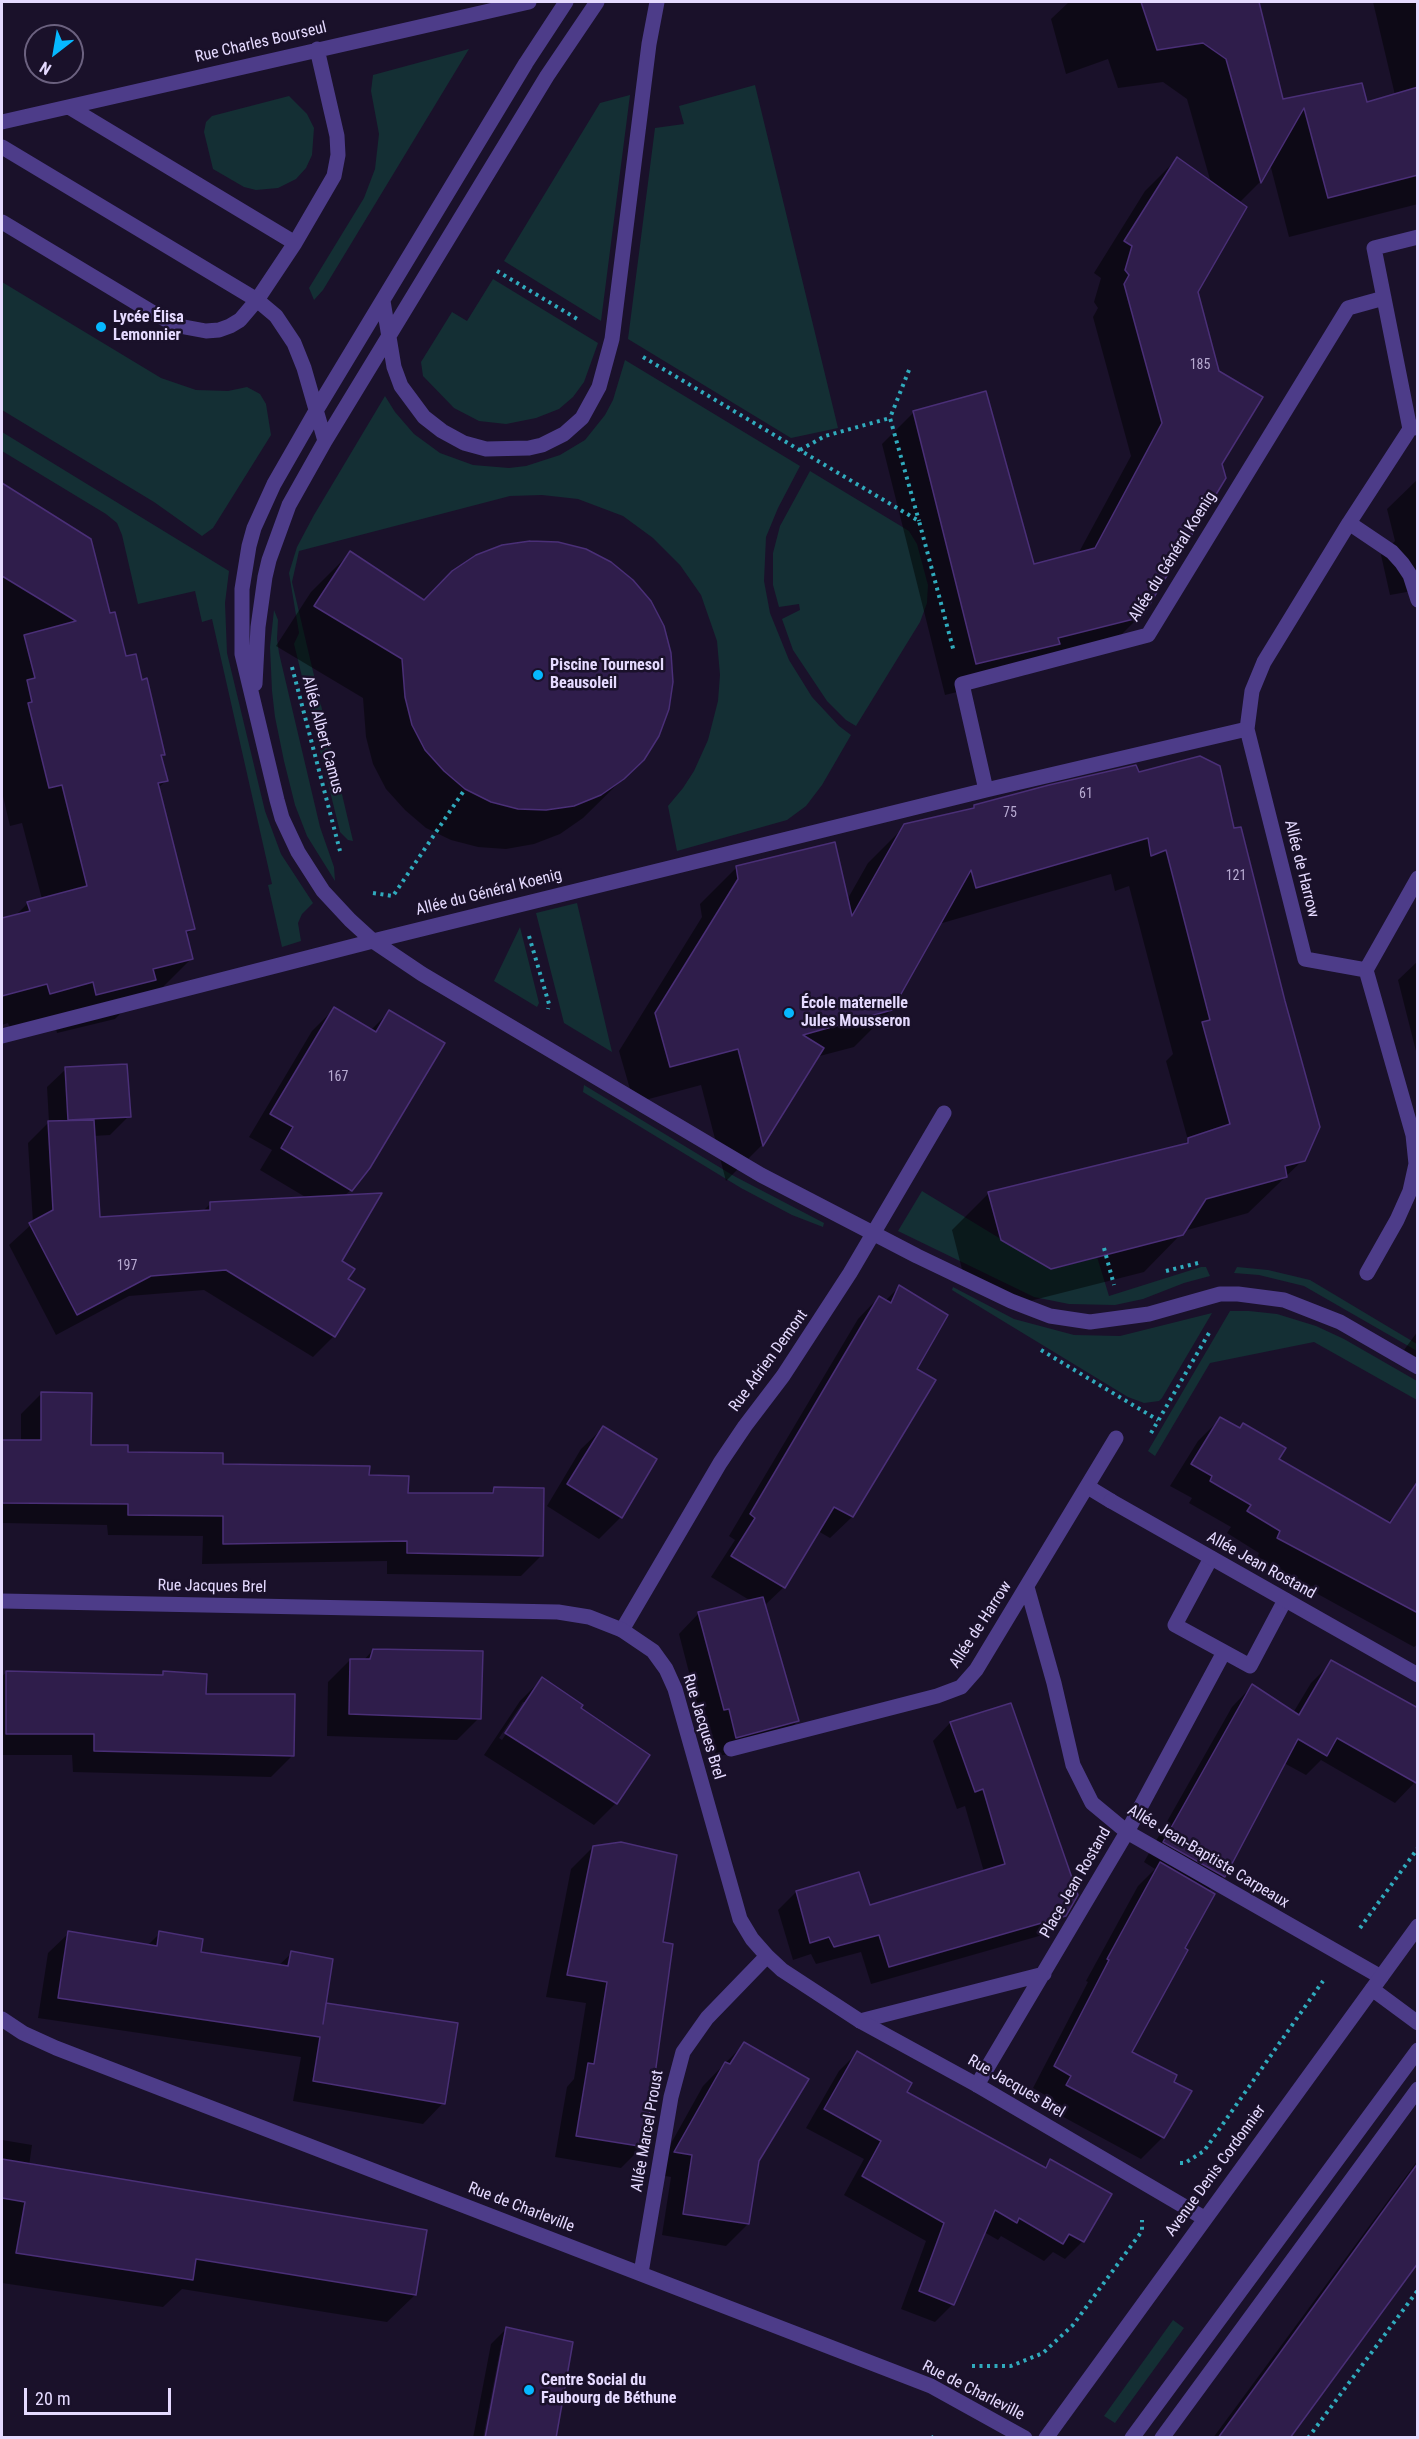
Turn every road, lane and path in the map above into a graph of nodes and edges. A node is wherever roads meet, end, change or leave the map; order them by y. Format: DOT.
graph roads {
  1 [pos="529,2"];
  2 [pos="567,2"];
  3 [pos="597,2"];
  4 [pos="657,2"];
  5 [pos="317,49"];
  6 [pos="69,107"];
  7 [pos="2,122"];
  8 [pos="2,147"];
  9 [pos="2,222"];
  10 [pos="1418,237"];
  11 [pos="295,243"];
  12 [pos="497,271"];
  13 [pos="1384,298"];
  14 [pos="257,300"];
  15 [pos="383,301"];
  16 [pos="389,337"];
  17 [pos="612,339"];
  18 [pos="909,370"];
  19 [pos="317,409"];
  20 [pos="890,418"];
  21 [pos="1414,428"];
  22 [pos="325,441"];
  23 [pos="800,450"];
  24 [pos="919,521"];
  25 [pos="1349,523"];
  26 [pos="1418,600"];
  27 [pos="289,657"];
  28 [pos="962,684"];
  29 [pos="255,714"];
  30 [pos="1247,729"];
  31 [pos="465,789"];
  32 [pos="986,790"];
  33 [pos="342,856"];
  34 [pos="1418,878"];
  35 [pos="371,892"];
  36 [pos="520,904"];
  37 [pos="373,940"];
  38 [pos="1366,970"];
  39 [pos="547,1013"];
  40 [pos="2,1036"];
  41 [pos="944,1113"];
  42 [pos="873,1233"];
  43 [pos="1104,1248"];
  44 [pos="1211,1261"];
  45 [pos="1164,1272"];
  46 [pos="1366,1273"];
  47 [pos="1125,1285"];
  48 [pos="1213,1327"];
  49 [pos="1418,1367"];
  50 [pos="1116,1438"];
  51 [pos="1146,1440"];
  52 [pos="1088,1487"];
  53 [pos="1211,1558"];
  54 [pos="1027,1587"];
  55 [pos="1285,1600"];
  56 [pos="2,1601"];
  57 [pos="622,1630"];
  58 [pos="1224,1652"];
  59 [pos="1418,1675"];
  60 [pos="731,1749"];
  61 [pos="1127,1832"];
  62 [pos="1418,1848"];
  63 [pos="1418,1926"];
  64 [pos="767,1956"];
  65 [pos="1341,1956"];
  66 [pos="1044,1974"];
  67 [pos="1377,1983"];
  68 [pos="2,2019"];
  69 [pos="860,2021"];
  70 [pos="1418,2023"];
  71 [pos="1418,2050"];
  72 [pos="977,2085"];
  73 [pos="1418,2089"];
  74 [pos="1174,2163"];
  75 [pos="1142,2213"];
  76 [pos="1204,2218"];
  77 [pos="641,2274"];
  78 [pos="1418,2290"];
  79 [pos="972,2366"];
  80 [pos="1025,2438"];
  81 [pos="1046,2438"];
  82 [pos="1132,2438"];
  83 [pos="1162,2438"];
  84 [pos="1308,2438"];
  1 -- 5 [label="street, Rue Charles Bourseul"];
  2 -- 15 [label="street"];
  3 -- 16 [label="street"];
  4 -- 17 [label="street"];
  5 -- 6 [label="street, Rue Charles Bourseul"];
  5 -- 11 [label="street"];
  6 -- 7 [label="street, Rue Charles Bourseul"];
  6 -- 11 [label="street"];
  8 -- 14 [label="street"];
  9 -- 14 [label="street"];
  10 -- 13 [label="street"];
  11 -- 14 [label="street"];
  12 -- 17 [label="path"];
  13 -- 21 [label="street"];
  13 -- 28 [label="street, Allée du Général Koenig"];
  14 -- 19 [label="street"];
  15 -- 16 [label="street"];
  15 -- 19 [label="street"];
  16 -- 17 [label="street"];
  16 -- 22 [label="street"];
  17 -- 23 [label="path"];
  18 -- 20 [label="path"];
  19 -- 22 [label="street"];
  19 -- 29 [label="street"];
  20 -- 23 [label="path"];
  20 -- 24 [label="path"];
  21 -- 25 [label="street"];
  22 -- 29 [label="street"];
  23 -- 24 [label="path"];
  24 -- 28 [label="path"];
  25 -- 26 [label="street"];
  25 -- 30 [label="street"];
  27 -- 33 [label="path, Allée Albert Camus"];
  28 -- 32 [label="street"];
  29 -- 37 [label="street"];
  30 -- 32 [label="street, Allée du Général Koenig"];
  30 -- 38 [label="street, Allée de Harrow"];
  31 -- 35 [label="path"];
  32 -- 36 [label="street, Allée du Général Koenig"];
  34 -- 38 [label="street"];
  36 -- 37 [label="street, Allée du Général Koenig"];
  36 -- 39 [label="path"];
  37 -- 40 [label="street, Allée du Général Koenig"];
  37 -- 42 [label="street"];
  38 -- 46 [label="street"];
  41 -- 42 [label="street, Rue Adrien Demont"];
  42 -- 49 [label="street"];
  42 -- 57 [label="street, Rue Adrien Demont"];
  43 -- 47 [label="path"];
  44 -- 45 [label="path"];
  48 -- 51 [label="path"];
  50 -- 52 [label="street, Allée de Harrow"];
  52 -- 53 [label="street, Allée Jean Rostand"];
  52 -- 54 [label="street, Allée de Harrow"];
  53 -- 55 [label="street, Allée Jean Rostand"];
  53 -- 58 [label="street"];
  54 -- 60 [label="street, Allée de Harrow"];
  54 -- 61 [label="street, Allée Jean-Baptiste Carpeaux"];
  55 -- 58 [label="street"];
  55 -- 59 [label="street, Allée Jean Rostand"];
  56 -- 57 [label="street, Rue Jacques Brel"];
  57 -- 64 [label="street, Rue Jacques Brel"];
  58 -- 61 [label="street, Place Jean Rostand"];
  61 -- 65 [label="street, Allée Jean-Baptiste Carpeaux"];
  61 -- 66 [label="street, Place Jean Rostand"];
  62 -- 65 [label="path"];
  63 -- 67 [label="street, Avenue Denis Cordonnier"];
  64 -- 69 [label="street, Rue Jacques Brel"];
  64 -- 77 [label="street, Allée Marcel Proust"];
  65 -- 67 [label="street, Allée Jean-Baptiste Carpeaux"];
  65 -- 74 [label="path"];
  66 -- 69 [label="street"];
  66 -- 72 [label="street, Place Jean Rostand"];
  67 -- 70 [label="street, Allée Jean-Baptiste Carpeaux"];
  67 -- 76 [label="street, Avenue Denis Cordonnier"];
  68 -- 77 [label="street, Rue de Charleville"];
  69 -- 72 [label="street, Rue Jacques Brel"];
  71 -- 82 [label="street"];
  72 -- 76 [label="street, Rue Jacques Brel"];
  73 -- 83 [label="street"];
  75 -- 79 [label="path"];
  76 -- 81 [label="street, Avenue Denis Cordonnier"];
  77 -- 80 [label="street, Rue de Charleville"];
  78 -- 84 [label="path"];
}
